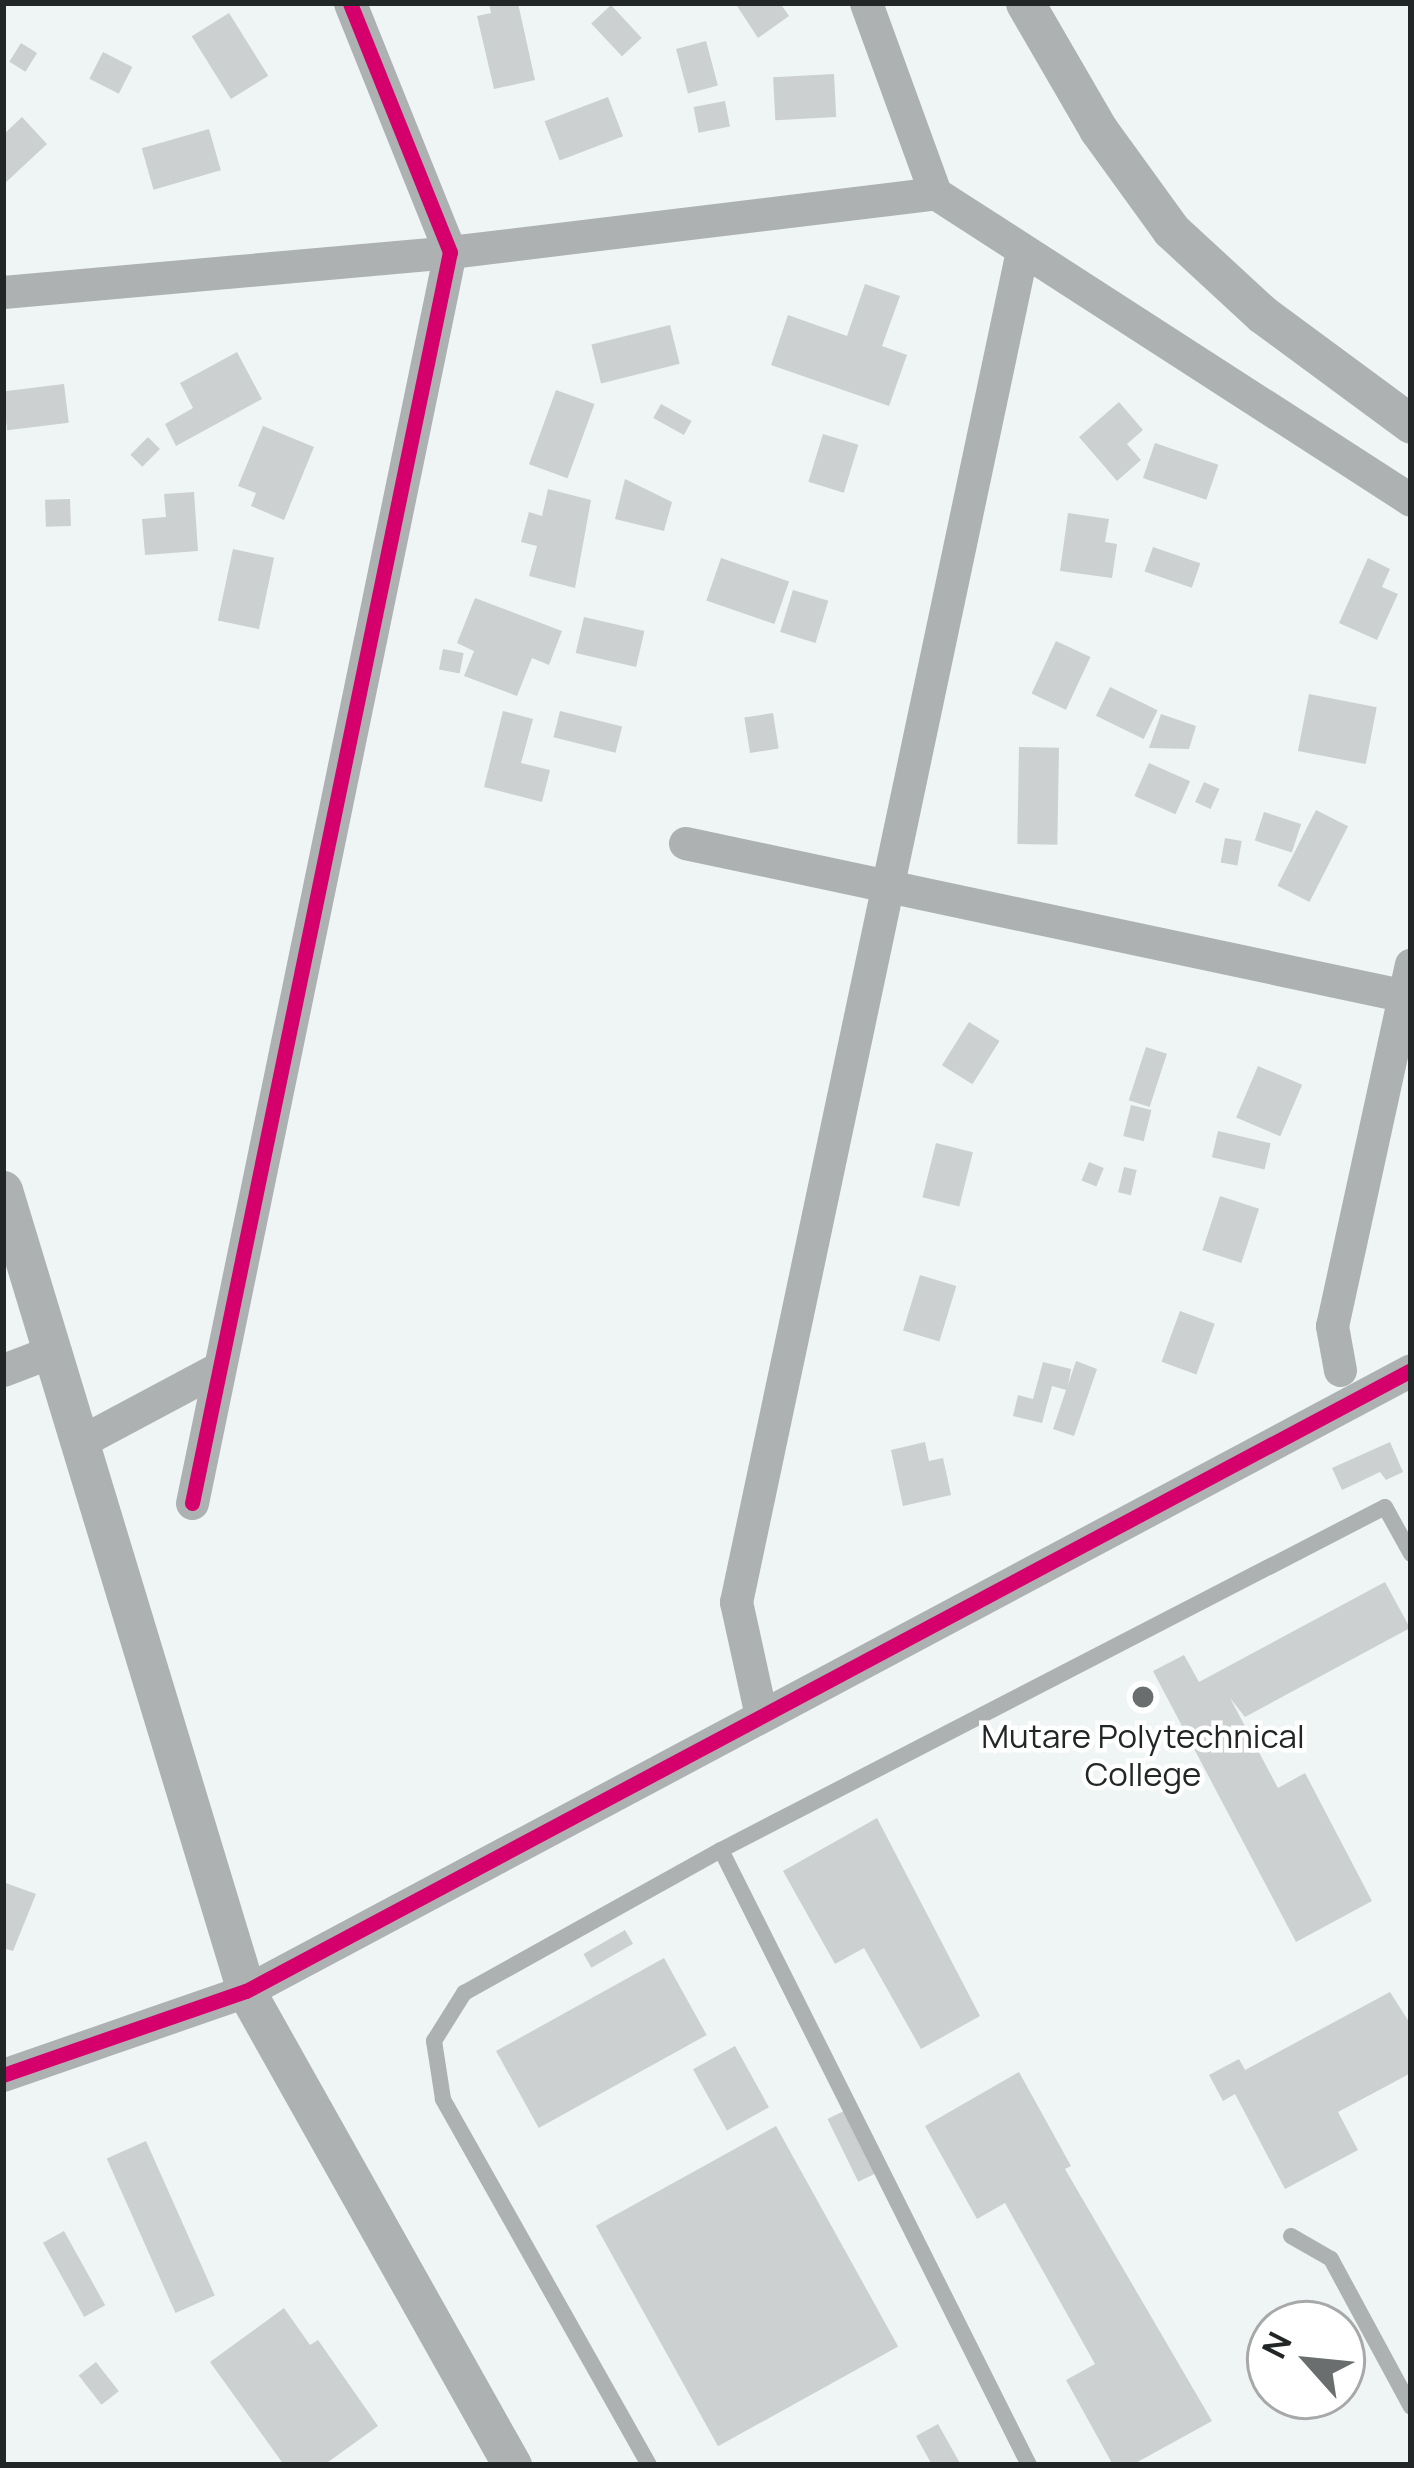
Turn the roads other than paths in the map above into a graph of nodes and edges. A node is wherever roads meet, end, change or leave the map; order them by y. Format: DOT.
graph roads {
  1 [pos="350,3"];
  2 [pos="866,3"];
  3 [pos="1025,3"];
  4 [pos="934,193"];
  5 [pos="1022,251"];
  6 [pos="450,252"];
  7 [pos="3,292"];
  8 [pos="1411,424"];
  9 [pos="1411,500"];
  10 [pos="685,843"];
  11 [pos="890,881"];
  12 [pos="1409,986"];
  13 [pos="3,1190"];
  14 [pos="52,1351"];
  15 [pos="217,1369"];
  16 [pos="3,1370"];
  17 [pos="1340,1370"];
  18 [pos="1411,1370"];
  19 [pos="80,1442"];
  20 [pos="192,1503"];
  21 [pos="1411,1554"];
  22 [pos="760,1711"];
  23 [pos="721,1850"];
  24 [pos="246,1991"];
  25 [pos="3,2075"];
  26 [pos="1291,2236"];
  27 [pos="1411,2407"];
  28 [pos="512,2465"];
  29 [pos="649,2465"];
  30 [pos="1029,2465"];
  1 -- 6 [label="street"];
  2 -- 4 [label="street"];
  3 -- 8 [label="street"];
  4 -- 5 [label="street"];
  4 -- 6 [label="street"];
  5 -- 9 [label="street"];
  5 -- 11 [label="street"];
  6 -- 7 [label="street"];
  6 -- 15 [label="street"];
  10 -- 11 [label="street"];
  11 -- 12 [label="street"];
  11 -- 22 [label="street"];
  12 -- 17 [label="street"];
  13 -- 14 [label="street"];
  14 -- 16 [label="street"];
  14 -- 19 [label="street"];
  15 -- 19 [label="street"];
  15 -- 20 [label="street"];
  18 -- 22 [label="street"];
  19 -- 24 [label="street"];
  21 -- 23 [label="lane"];
  22 -- 24 [label="street"];
  23 -- 29 [label="lane"];
  23 -- 30 [label="lane"];
  24 -- 25 [label="street"];
  24 -- 28 [label="street"];
  26 -- 27 [label="lane"];
}
